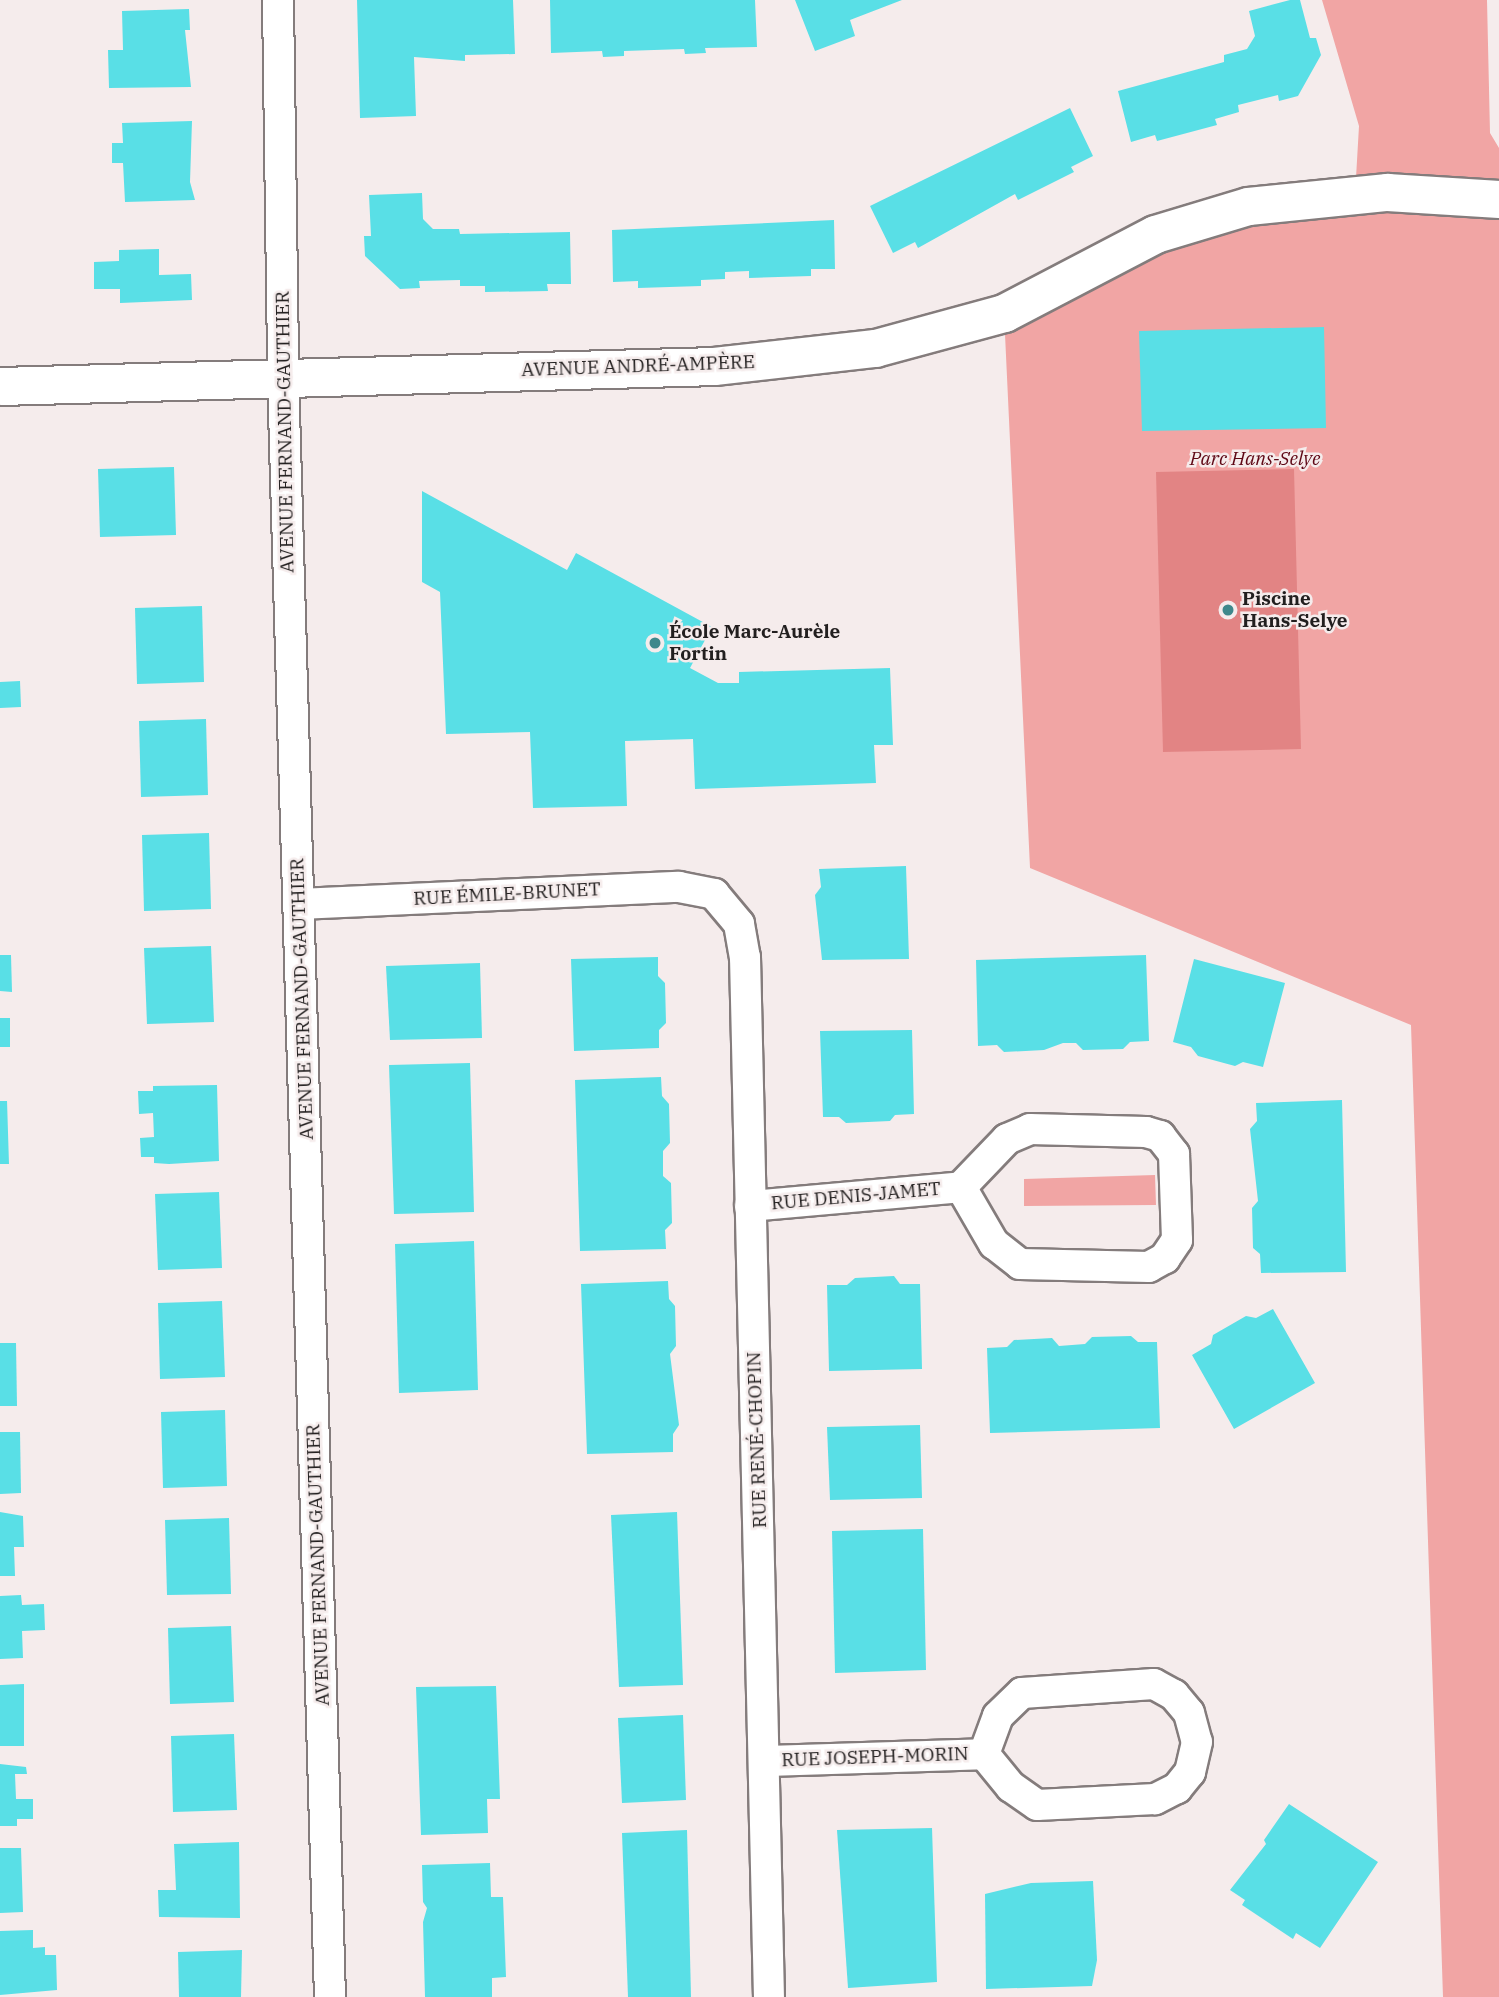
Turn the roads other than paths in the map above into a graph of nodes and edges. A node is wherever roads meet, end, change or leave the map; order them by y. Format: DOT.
graph roads {
  1 [pos="278,0"];
  2 [pos="1499,200"];
  3 [pos="283,376"];
  4 [pos="0,386"];
  5 [pos="714,894"];
  6 [pos="299,904"];
  7 [pos="961,1187"];
  8 [pos="750,1206"];
  9 [pos="984,1754"];
  10 [pos="766,1761"];
  11 [pos="330,1997"];
  12 [pos="769,1997"];
  1 -- 3 [label="street, AVENUE FERNAND-GAUTHIER"];
  2 -- 3 [label="street, AVENUE ANDRÉ-AMPÈRE"];
  3 -- 4 [label="street, AVENUE ANDRÉ-AMPÈRE"];
  3 -- 6 [label="street, AVENUE FERNAND-GAUTHIER"];
  5 -- 6 [label="street, RUE ÉMILE-BRUNET"];
  5 -- 8 [label="street, RUE RENÉ-CHOPIN"];
  6 -- 11 [label="street, AVENUE FERNAND-GAUTHIER"];
  7 -- 7 [label="street, RUE DENIS-JAMET"];
  7 -- 8 [label="street, RUE DENIS-JAMET"];
  8 -- 10 [label="street, RUE RENÉ-CHOPIN"];
  9 -- 9 [label="street, RUE JOSEPH-MORIN"];
  9 -- 10 [label="street, RUE JOSEPH-MORIN"];
  10 -- 12 [label="street, RUE RENÉ-CHOPIN"];
}
